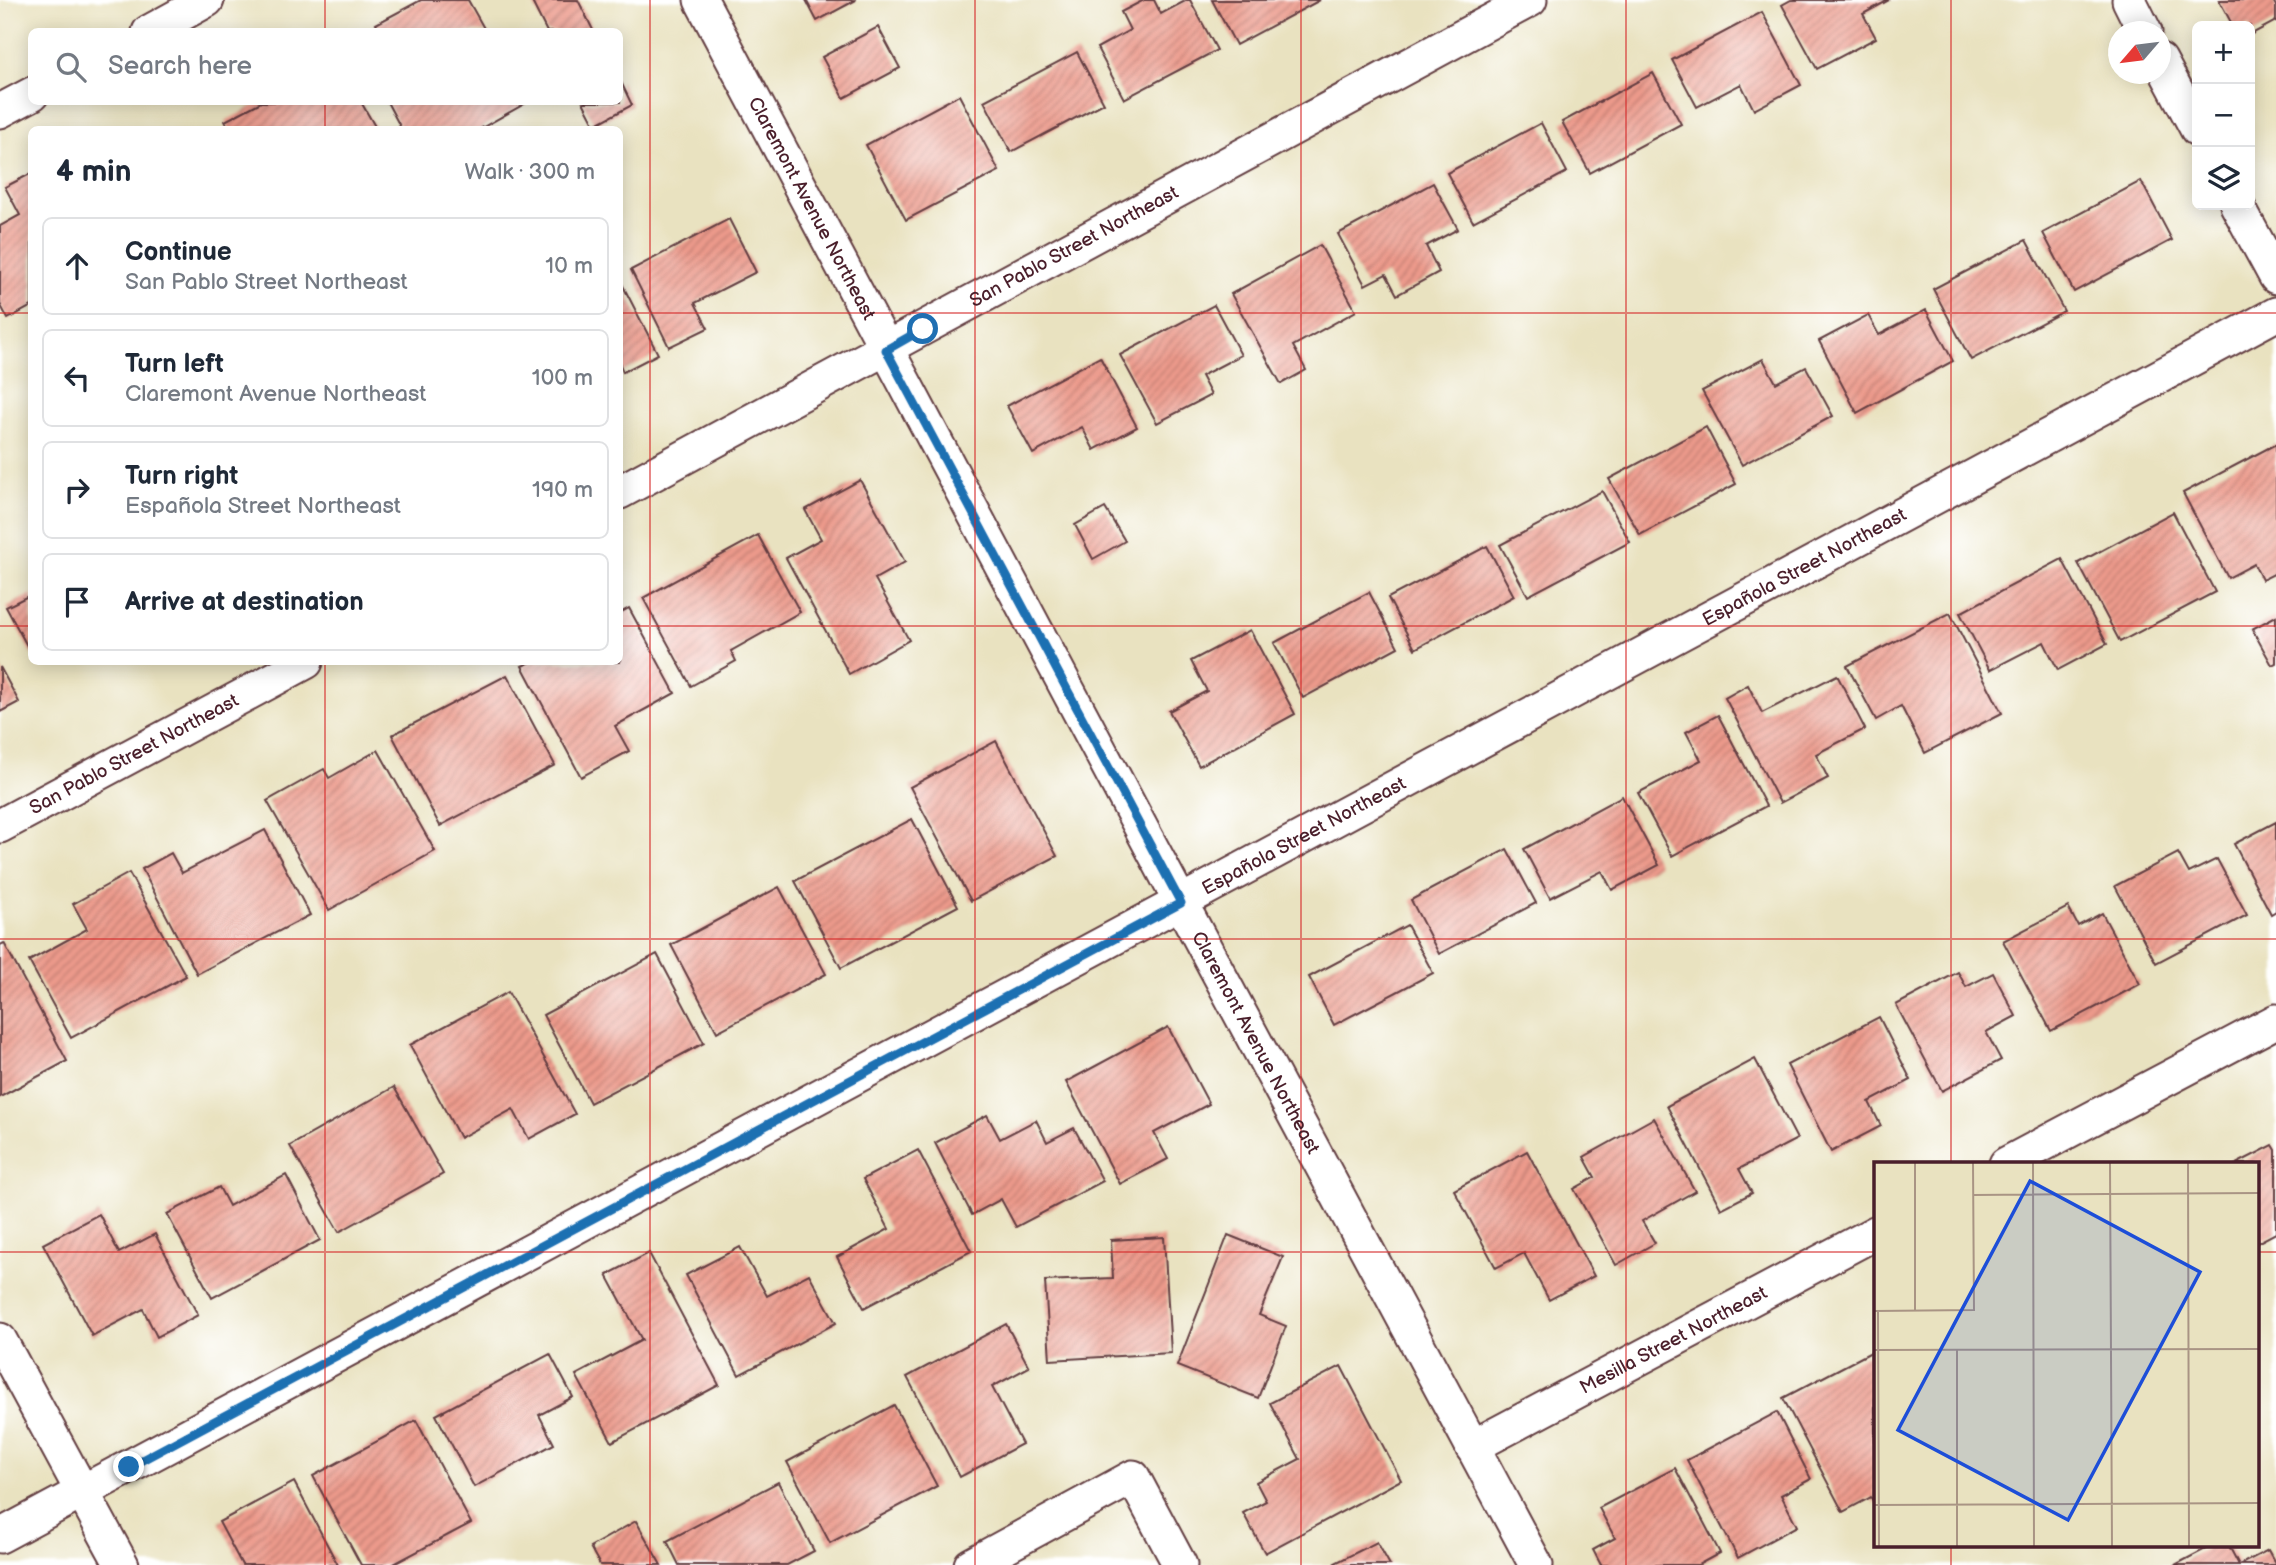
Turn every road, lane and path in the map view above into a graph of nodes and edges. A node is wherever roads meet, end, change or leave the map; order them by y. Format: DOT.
graph roads {
  1 [pos="207,0"];
  2 [pos="701,0"];
  3 [pos="1530,0"];
  4 [pos="2129,0"];
  5 [pos="2140,21"];
  6 [pos="156,28"];
  7 [pos="2171,79"];
  8 [pos="28,96"];
  9 [pos="0,111"];
  10 [pos="2192,119"];
  11 [pos="2241,210"];
  12 [pos="2276,277"];
  13 [pos="2276,314"];
  14 [pos="886,350"];
  15 [pos="623,490"];
  16 [pos="300,665"];
  17 [pos="0,826"];
  18 [pos="1181,903"];
  19 [pos="2276,1021"];
  20 [pos="2010,1162"];
  21 [pos="1874,1234"];
  22 [pos="0,1340"];
  23 [pos="1472,1447"];
  24 [pos="82,1492"];
  25 [pos="0,1536"];
  26 [pos="122,1565"];
  27 [pos="971,1565"];
  28 [pos="1180,1565"];
  29 [pos="1536,1565"];
  1 -- 6 [label="street"];
  2 -- 14 [label="street, Claremont Avenue Northeast"];
  3 -- 14 [label="street, San Pablo Street Northeast"];
  4 -- 5 [label="street"];
  7 -- 10 [label="street"];
  8 -- 9 [label="street"];
  11 -- 12 [label="street"];
  13 -- 18 [label="street, Española Street Northeast"];
  14 -- 15 [label="street, San Pablo Street Northeast"];
  14 -- 18 [label="street, Claremont Avenue Northeast"];
  16 -- 17 [label="street, San Pablo Street Northeast"];
  18 -- 23 [label="street, Claremont Avenue Northeast"];
  18 -- 24 [label="street, Española Street Northeast"];
  19 -- 20 [label="street"];
  21 -- 23 [label="street, Mesilla Street Northeast"];
  22 -- 24 [label="street"];
  23 -- 29 [label="street, Claremont Avenue Northeast"];
  24 -- 25 [label="street, Española Street Northeast"];
  24 -- 26 [label="street"];
  27 -- 28 [label="street"];
}
